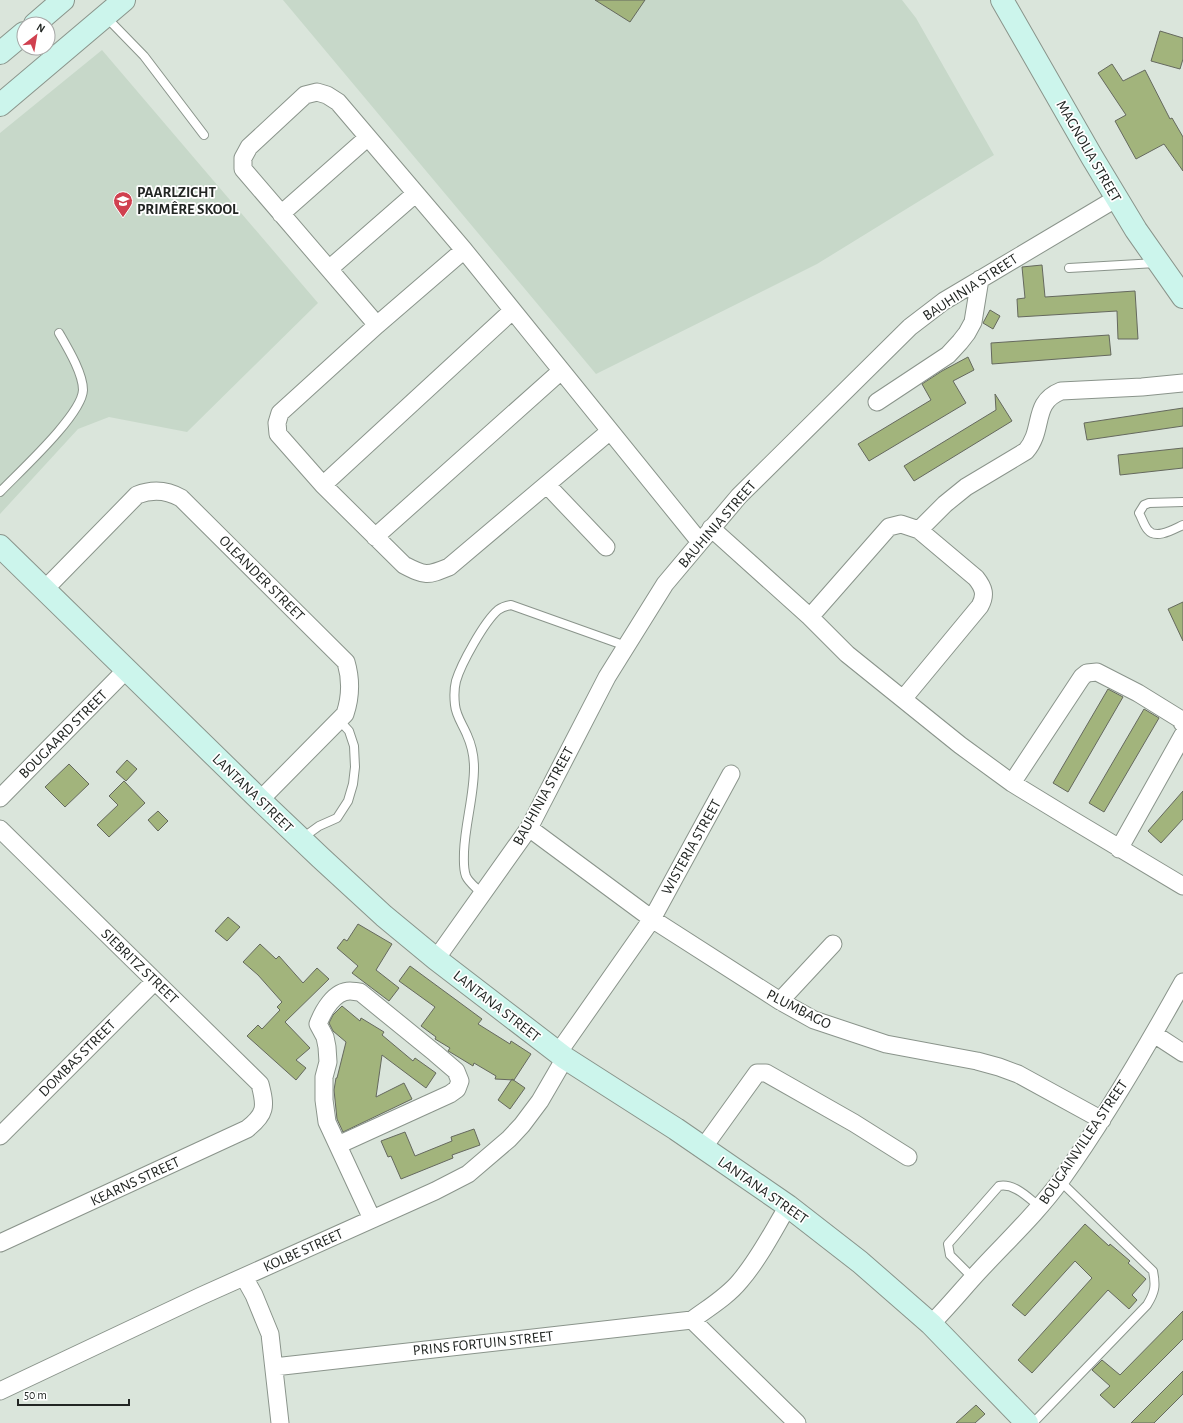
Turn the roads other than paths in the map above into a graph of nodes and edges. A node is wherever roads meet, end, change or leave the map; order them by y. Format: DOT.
graph roads {
  1 [pos="63,0"];
  2 [pos="124,0"];
  3 [pos="1002,0"];
  4 [pos="44,16"];
  5 [pos="105,16"];
  6 [pos="16,40"];
  7 [pos="0,53"];
  8 [pos="0,105"];
  9 [pos="204,135"];
  10 [pos="367,138"];
  11 [pos="416,194"];
  12 [pos="1117,198"];
  13 [pos="281,214"];
  14 [pos="464,250"];
  15 [pos="1158,263"];
  16 [pos="1069,268"];
  17 [pos="329,269"];
  18 [pos="980,279"];
  19 [pos="1183,298"];
  20 [pos="512,311"];
  21 [pos="377,325"];
  22 [pos="59,333"];
  23 [pos="561,371"];
  24 [pos="1183,383"];
  25 [pos="877,402"];
  26 [pos="610,432"];
  27 [pos="324,485"];
  28 [pos="547,485"];
  29 [pos="0,492"];
  30 [pos="1183,502"];
  31 [pos="1183,525"];
  32 [pos="711,528"];
  33 [pos="919,530"];
  34 [pos="375,537"];
  35 [pos="700,542"];
  36 [pos="0,546"];
  37 [pos="606,548"];
  38 [pos="44,590"];
  39 [pos="810,618"];
  40 [pos="626,646"];
  41 [pos="126,670"];
  42 [pos="903,699"];
  43 [pos="339,720"];
  44 [pos="1183,724"];
  45 [pos="1183,735"];
  46 [pos="731,774"];
  47 [pos="1012,783"];
  48 [pos="0,798"];
  49 [pos="260,800"];
  50 [pos="529,828"];
  51 [pos="0,829"];
  52 [pos="301,839"];
  53 [pos="1119,849"];
  54 [pos="1183,886"];
  55 [pos="482,894"];
  56 [pos="652,919"];
  57 [pos="833,944"];
  58 [pos="436,959"];
  59 [pos="155,981"];
  60 [pos="1183,982"];
  61 [pos="780,1002"];
  62 [pos="1154,1034"];
  63 [pos="1183,1053"];
  64 [pos="562,1055"];
  65 [pos="264,1111"];
  66 [pos="1102,1120"];
  67 [pos="0,1136"];
  68 [pos="338,1145"];
  69 [pos="703,1148"];
  70 [pos="908,1157"];
  71 [pos="1060,1181"];
  72 [pos="788,1206"];
  73 [pos="1040,1207"];
  74 [pos="372,1219"];
  75 [pos="0,1244"];
  76 [pos="244,1277"];
  77 [pos="973,1278"];
  78 [pos="692,1320"];
  79 [pos="931,1324"];
  80 [pos="274,1367"];
  81 [pos="0,1391"];
  82 [pos="280,1423"];
  83 [pos="797,1423"];
  84 [pos="1027,1423"];
  85 [pos="1033,1423"];
  1 -- 4 [label="street"];
  2 -- 5 [label="street"];
  3 -- 12 [label="street, MAGNOLIA STREET"];
  5 -- 8 [label="street"];
  5 -- 9 [label="lane"];
  6 -- 7 [label="street"];
  10 -- 11 [label="street"];
  10 -- 13 [label="street"];
  10 -- 13 [label="street"];
  11 -- 14 [label="street"];
  11 -- 17 [label="street"];
  12 -- 15 [label="street, MAGNOLIA STREET"];
  12 -- 18 [label="street, BAUHINIA STREET"];
  13 -- 17 [label="street"];
  14 -- 20 [label="street"];
  14 -- 21 [label="street"];
  15 -- 16 [label="lane"];
  15 -- 19 [label="street, MAGNOLIA STREET"];
  17 -- 21 [label="street"];
  18 -- 25 [label="street"];
  18 -- 32 [label="street, BAUHINIA STREET"];
  20 -- 23 [label="street"];
  20 -- 27 [label="street"];
  21 -- 27 [label="street"];
  22 -- 29 [label="lane"];
  23 -- 26 [label="street"];
  23 -- 34 [label="street"];
  24 -- 33 [label="street"];
  26 -- 28 [label="street"];
  26 -- 35 [label="street"];
  27 -- 34 [label="street"];
  28 -- 34 [label="street"];
  28 -- 37 [label="street"];
  30 -- 31 [label="lane"];
  32 -- 35 [label="street, BAUHINIA STREET"];
  32 -- 39 [label="street"];
  33 -- 39 [label="street"];
  33 -- 42 [label="street"];
  35 -- 40 [label="street, BAUHINIA STREET"];
  36 -- 38 [label="street, LANTANA STREET"];
  38 -- 41 [label="street, LANTANA STREET"];
  38 -- 43 [label="street, OLEANDER STREET"];
  39 -- 42 [label="street"];
  40 -- 50 [label="street, BAUHINIA STREET"];
  40 -- 55 [label="lane"];
  41 -- 48 [label="street, BOUGAARD STREET"];
  41 -- 49 [label="street, LANTANA STREET"];
  42 -- 47 [label="street"];
  43 -- 49 [label="street, OLEANDER STREET"];
  43 -- 52 [label="lane"];
  44 -- 47 [label="street"];
  45 -- 53 [label="street"];
  46 -- 56 [label="street, WISTERIA STREET"];
  47 -- 53 [label="street"];
  49 -- 52 [label="street, LANTANA STREET"];
  50 -- 55 [label="street, BAUHINIA STREET"];
  50 -- 56 [label="street, PLUMBAGO"];
  51 -- 59 [label="street, SIEBRITZ STREET"];
  52 -- 58 [label="street, LANTANA STREET"];
  53 -- 54 [label="street"];
  55 -- 58 [label="street, BAUHINIA STREET"];
  56 -- 61 [label="street, PLUMBAGO"];
  56 -- 64 [label="street, WISTERIA STREET"];
  57 -- 61 [label="street"];
  58 -- 64 [label="street, LANTANA STREET"];
  59 -- 65 [label="street, SIEBRITZ STREET"];
  59 -- 67 [label="street, DOMBAS STREET"];
  60 -- 62 [label="street, BOUGAINVILLEA STREET"];
  61 -- 66 [label="street, PLUMBAGO"];
  62 -- 63 [label="street"];
  62 -- 66 [label="street, BOUGAINVILLEA STREET"];
  64 -- 69 [label="street, LANTANA STREET"];
  64 -- 74 [label="street, KOLBE STREET"];
  65 -- 75 [label="street, KEARNS STREET"];
  66 -- 71 [label="street, BOUGAINVILLEA STREET"];
  68 -- 68 [label="street"];
  68 -- 74 [label="street"];
  69 -- 70 [label="street"];
  69 -- 72 [label="street, LANTANA STREET"];
  71 -- 73 [label="street, BOUGAINVILLEA STREET"];
  71 -- 85 [label="lane"];
  72 -- 78 [label="street"];
  72 -- 79 [label="street, LANTANA STREET"];
  73 -- 77 [label="street, BOUGAINVILLEA STREET"];
  73 -- 77 [label="lane"];
  74 -- 76 [label="street, KOLBE STREET"];
  76 -- 80 [label="street"];
  76 -- 81 [label="street, KOLBE STREET"];
  77 -- 79 [label="street, BOUGAINVILLEA STREET"];
  78 -- 80 [label="street, PRINS FORTUIN STREET"];
  78 -- 83 [label="street"];
  79 -- 84 [label="street, LANTANA STREET"];
  80 -- 82 [label="street"];
}
